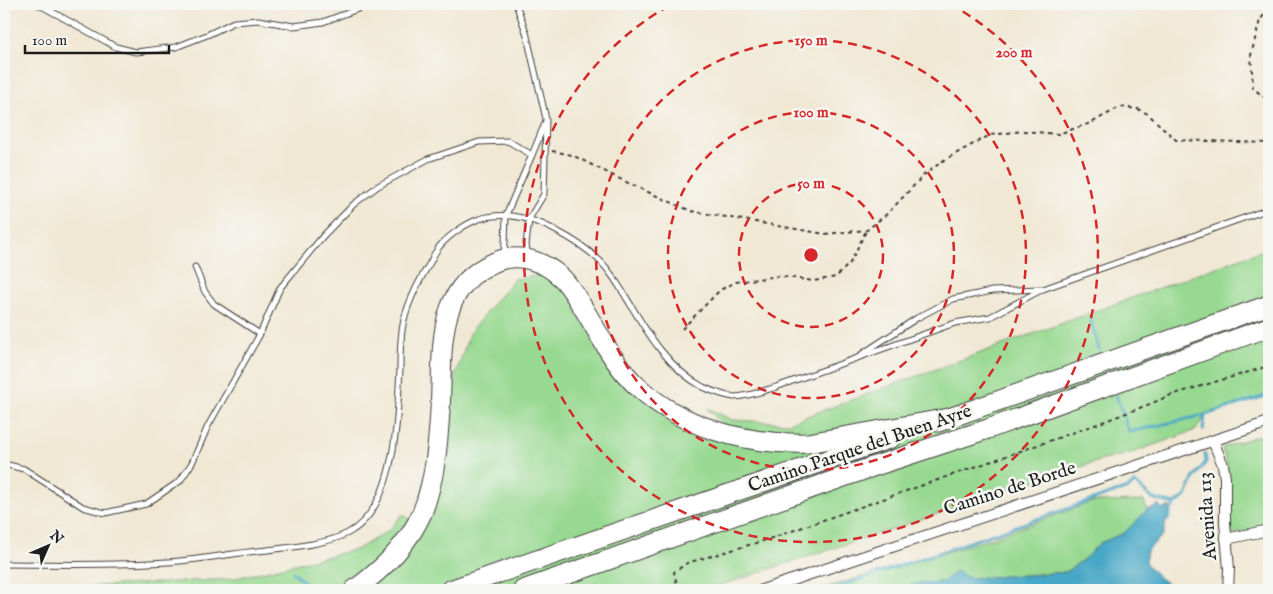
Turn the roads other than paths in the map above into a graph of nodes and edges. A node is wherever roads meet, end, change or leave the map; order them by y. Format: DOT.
graph roads {
  1 [pos="38,4"];
  2 [pos="371,4"];
  3 [pos="516,4"];
  4 [pos="546,119"];
  5 [pos="532,155"];
  6 [pos="1269,210"];
  7 [pos="506,215"];
  8 [pos="529,219"];
  9 [pos="496,261"];
  10 [pos="535,262"];
  11 [pos="195,267"];
  12 [pos="1043,289"];
  13 [pos="1269,305"];
  14 [pos="1269,327"];
  15 [pos="260,334"];
  16 [pos="854,359"];
  17 [pos="950,418"];
  18 [pos="1269,422"];
  19 [pos="1213,440"];
  20 [pos="4,464"];
  21 [pos="1269,530"];
  22 [pos="1226,539"];
  23 [pos="4,564"];
  24 [pos="354,590"];
  25 [pos="450,590"];
  26 [pos="523,590"];
  27 [pos="762,590"];
  28 [pos="1228,590"];
  1 -- 2 [label="lane"];
  3 -- 4 [label="lane"];
  4 -- 5 [label="lane"];
  4 -- 8 [label="lane"];
  5 -- 7 [label="lane"];
  5 -- 15 [label="lane"];
  6 -- 12 [label="lane"];
  7 -- 8 [label="lane"];
  7 -- 9 [label="lane"];
  7 -- 23 [label="lane"];
  8 -- 10 [label="lane"];
  8 -- 16 [label="lane"];
  9 -- 10 [label="highway"];
  9 -- 24 [label="highway"];
  10 -- 17 [label="highway"];
  11 -- 15 [label="lane"];
  12 -- 16 [label="lane"];
  12 -- 16 [label="lane"];
  13 -- 17 [label="highway, Camino Parque del Buen Ayre"];
  14 -- 26 [label="highway, Camino Parque del Buen Ayre"];
  15 -- 20 [label="lane"];
  17 -- 25 [label="highway, Camino Parque del Buen Ayre"];
  18 -- 19 [label="street, Camino de Borde"];
  19 -- 22 [label="street, Avenida 113"];
  19 -- 27 [label="street, Camino de Borde"];
  21 -- 22 [label="street"];
  22 -- 28 [label="street, Avenida 113"];
}
